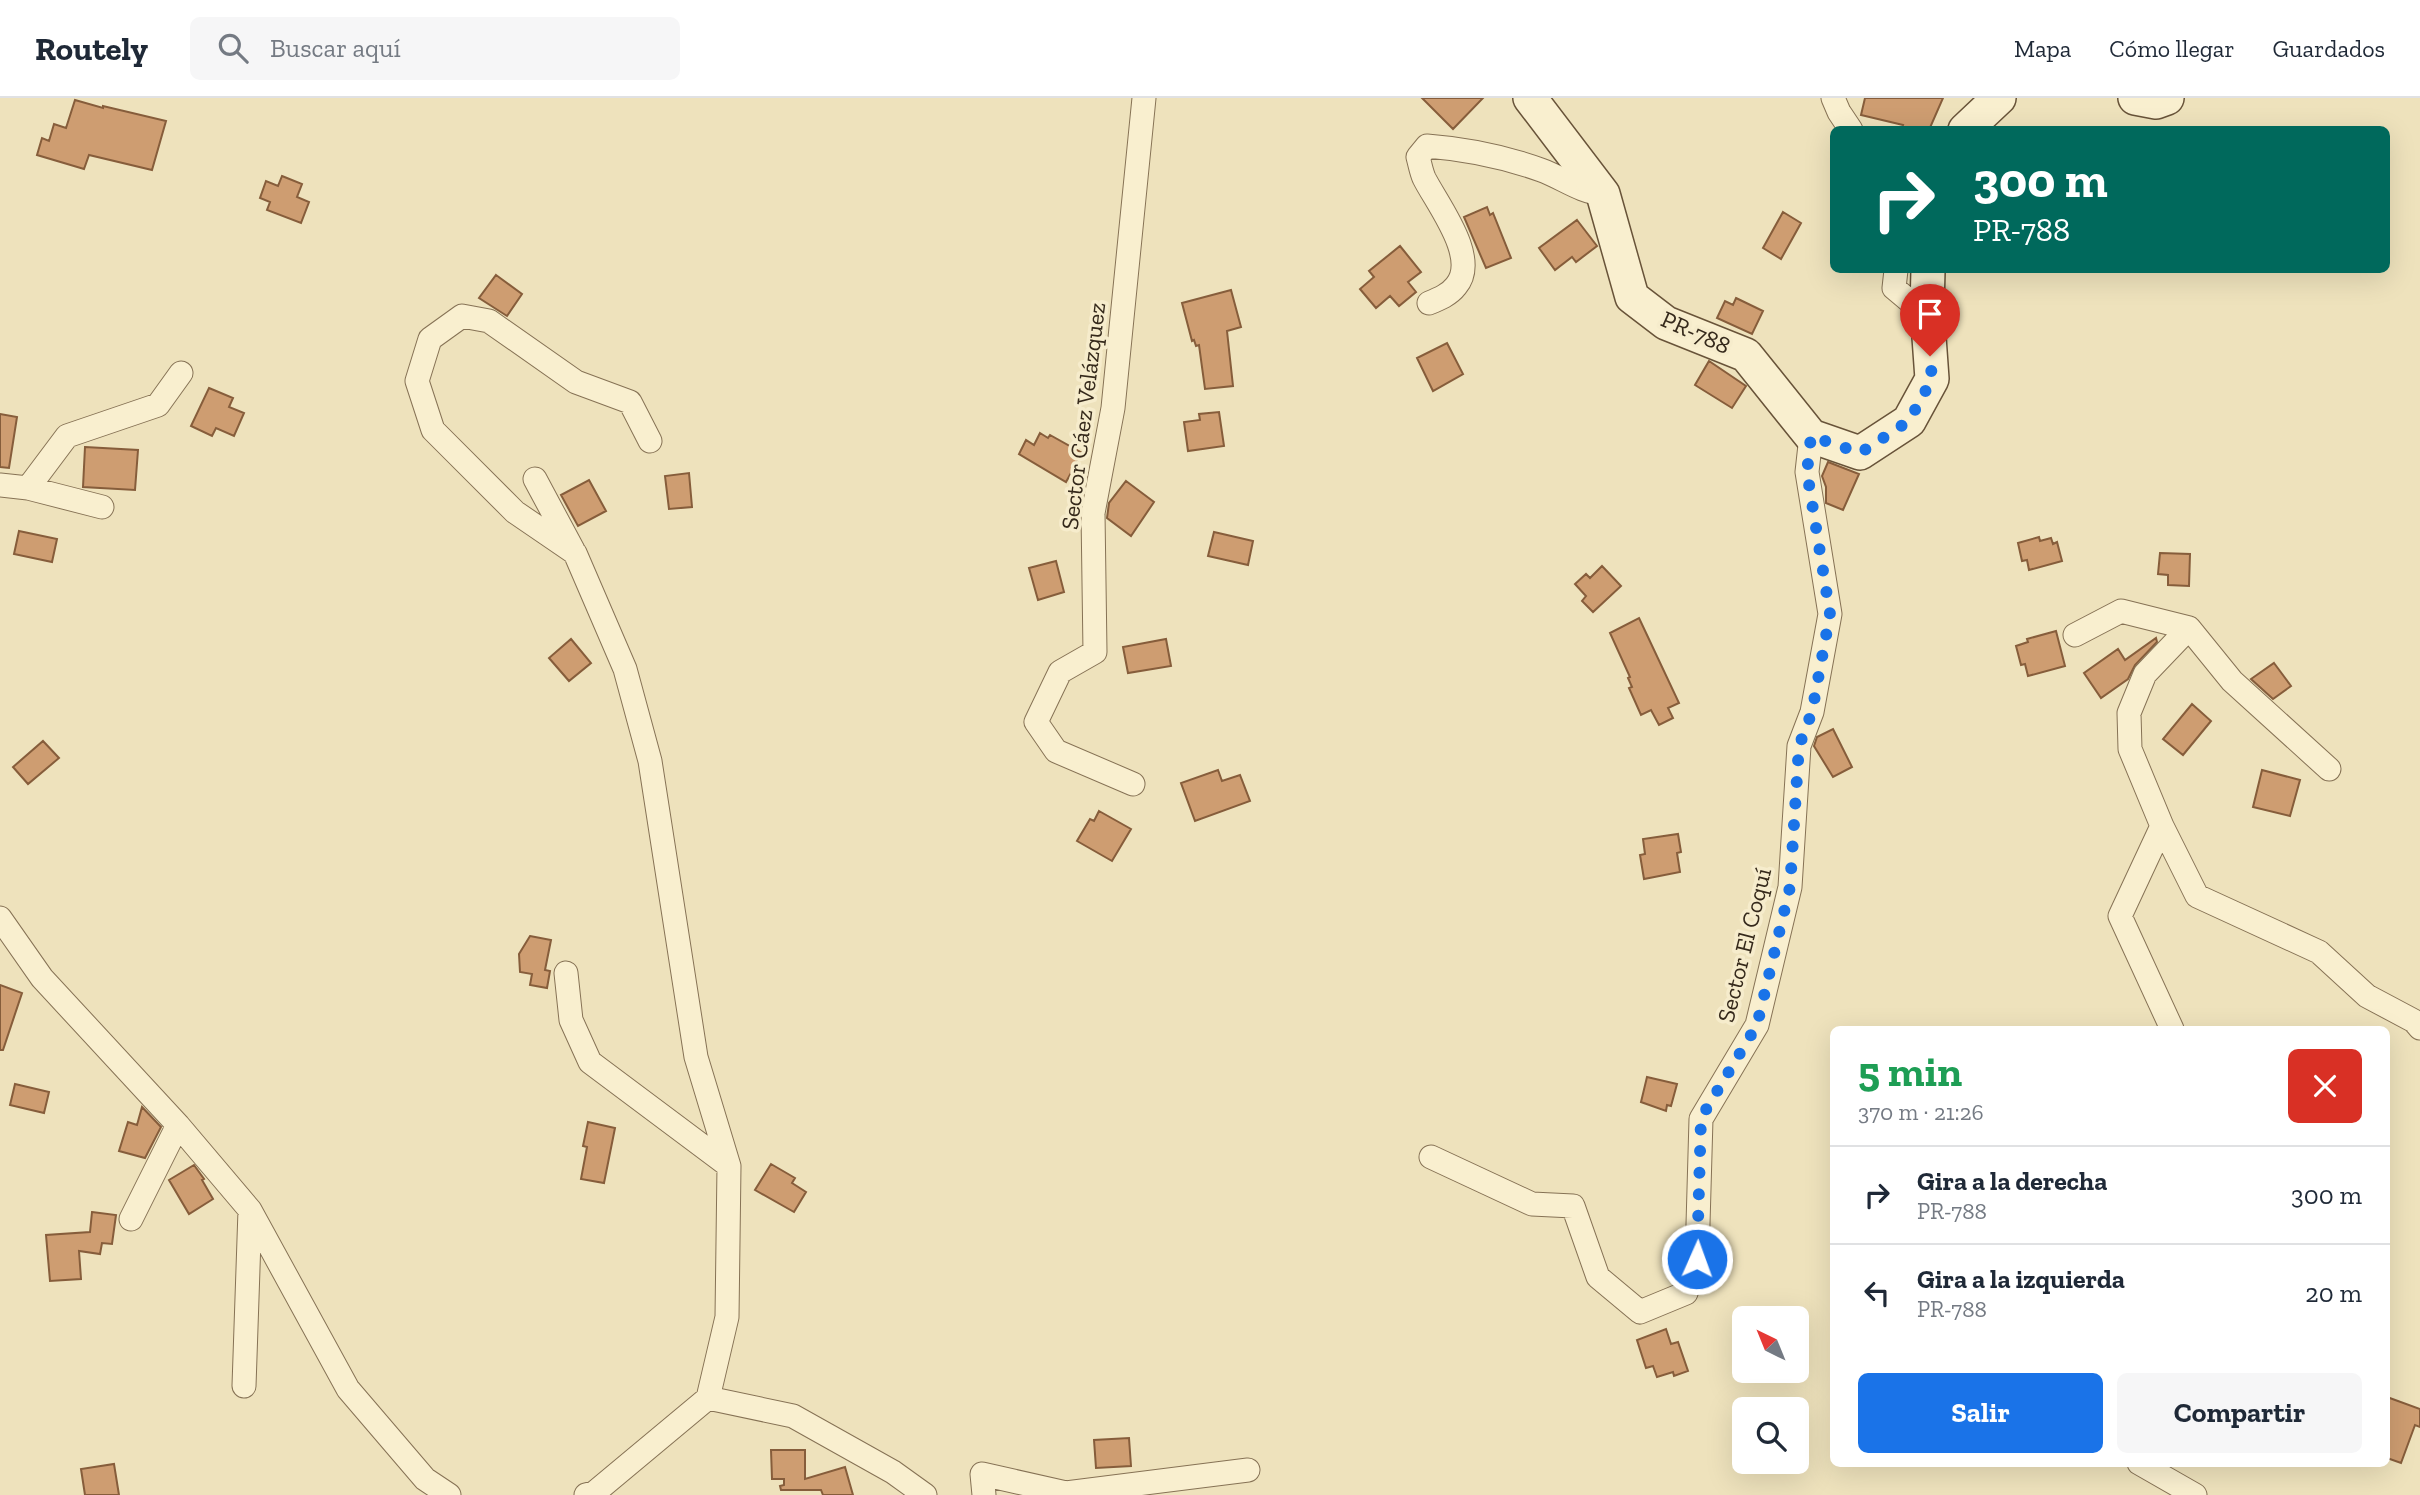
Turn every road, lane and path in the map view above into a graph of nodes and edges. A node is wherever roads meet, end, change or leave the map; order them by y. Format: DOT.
graph roads {
  1 [pos="1143,98"];
  2 [pos="1530,98"];
  3 [pos="1833,98"];
  4 [pos="1999,98"];
  5 [pos="2135,98"];
  6 [pos="2167,98"];
  7 [pos="1848,126"];
  8 [pos="1969,126"];
  9 [pos="1603,194"];
  10 [pos="1896,273"];
  11 [pos="1927,273"];
  12 [pos="1429,303"];
  13 [pos="1927,309"];
  14 [pos="181,373"];
  15 [pos="1811,436"];
  16 [pos="650,441"];
  17 [pos="535,479"];
  18 [pos="0,485"];
  19 [pos="28,488"];
  20 [pos="102,507"];
  21 [pos="575,553"];
  22 [pos="2189,628"];
  23 [pos="2075,635"];
  24 [pos="2329,768"];
  25 [pos="1133,784"];
  26 [pos="2162,826"];
  27 [pos="0,918"];
  28 [pos="566,973"];
  29 [pos="2171,1026"];
  30 [pos="2420,1028"];
  31 [pos="178,1125"];
  32 [pos="1431,1157"];
  33 [pos="729,1166"];
  34 [pos="250,1210"];
  35 [pos="131,1219"];
  36 [pos="244,1386"];
  37 [pos="708,1398"];
  38 [pos="2146,1467"];
  39 [pos="1248,1470"];
  40 [pos="449,1495"];
  41 [pos="586,1495"];
  42 [pos="925,1495"];
  43 [pos="984,1495"];
  44 [pos="2195,1495"];
  1 -- 25 [label="street, Sector Cáez Velázquez"];
  2 -- 9 [label="street, PR-788 / PR-788"];
  3 -- 7 [label="street"];
  4 -- 8 [label="street"];
  5 -- 6 [label="street"];
  9 -- 12 [label="street"];
  9 -- 15 [label="street, PR-788 / PR-788"];
  10 -- 13 [label="street"];
  11 -- 13 [label="street"];
  13 -- 15 [label="street"];
  14 -- 19 [label="street"];
  15 -- 32 [label="street, Sector El Coquí"];
  16 -- 21 [label="street"];
  17 -- 21 [label="street"];
  18 -- 19 [label="street"];
  19 -- 20 [label="street"];
  21 -- 33 [label="street"];
  22 -- 23 [label="street"];
  22 -- 24 [label="street"];
  22 -- 26 [label="street"];
  26 -- 29 [label="street"];
  26 -- 30 [label="street"];
  27 -- 31 [label="street"];
  28 -- 33 [label="street"];
  31 -- 34 [label="street"];
  31 -- 35 [label="street"];
  33 -- 37 [label="street"];
  34 -- 36 [label="street"];
  34 -- 40 [label="street"];
  37 -- 41 [label="street"];
  37 -- 42 [label="street"];
  38 -- 44 [label="street"];
  39 -- 43 [label="street"];
}
